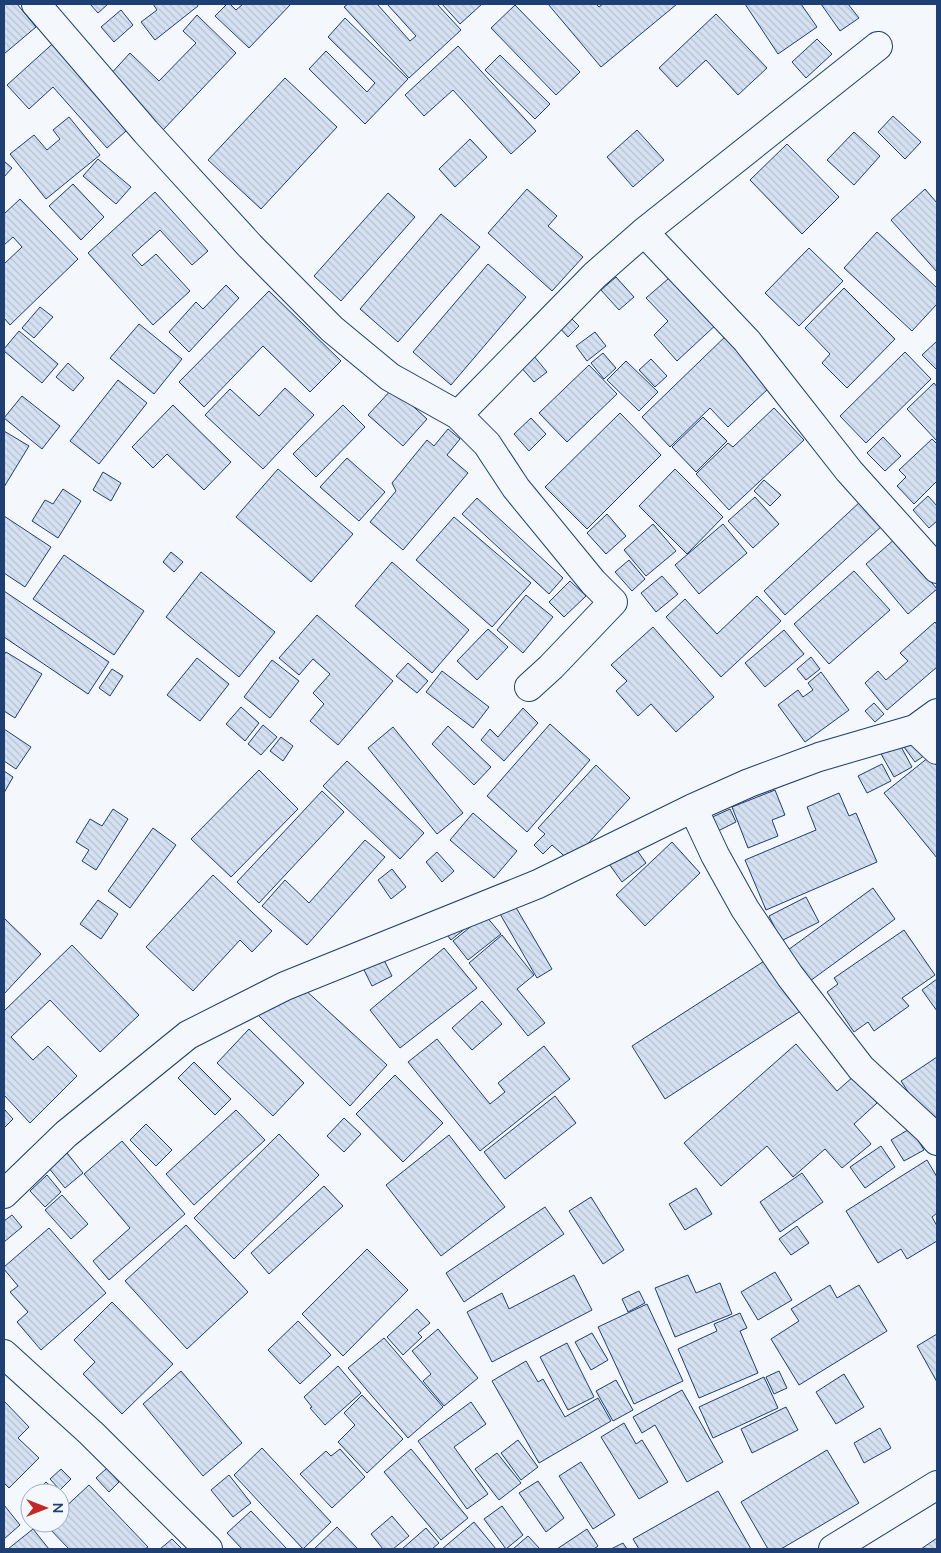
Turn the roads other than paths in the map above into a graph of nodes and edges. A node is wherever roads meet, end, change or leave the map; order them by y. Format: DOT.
graph roads {
  1 [pos="36,4"];
  2 [pos="878,46"];
  3 [pos="644,232"];
  4 [pos="458,415"];
  5 [pos="937,569"];
  6 [pos="529,687"];
  7 [pos="937,713"];
  8 [pos="915,729"];
  9 [pos="937,750"];
  10 [pos="693,808"];
  11 [pos="937,1141"];
  12 [pos="4,1194"];
  13 [pos="4,1354"];
  14 [pos="937,1485"];
  15 [pos="208,1549"];
  16 [pos="833,1549"];
  1 -- 4 [label="street"];
  2 -- 3 [label="street"];
  3 -- 4 [label="street"];
  3 -- 5 [label="street"];
  4 -- 6 [label="street"];
  7 -- 8 [label="street"];
  8 -- 9 [label="street"];
  8 -- 10 [label="street"];
  10 -- 11 [label="street"];
  10 -- 12 [label="street"];
  13 -- 15 [label="street"];
  14 -- 16 [label="street"];
}
